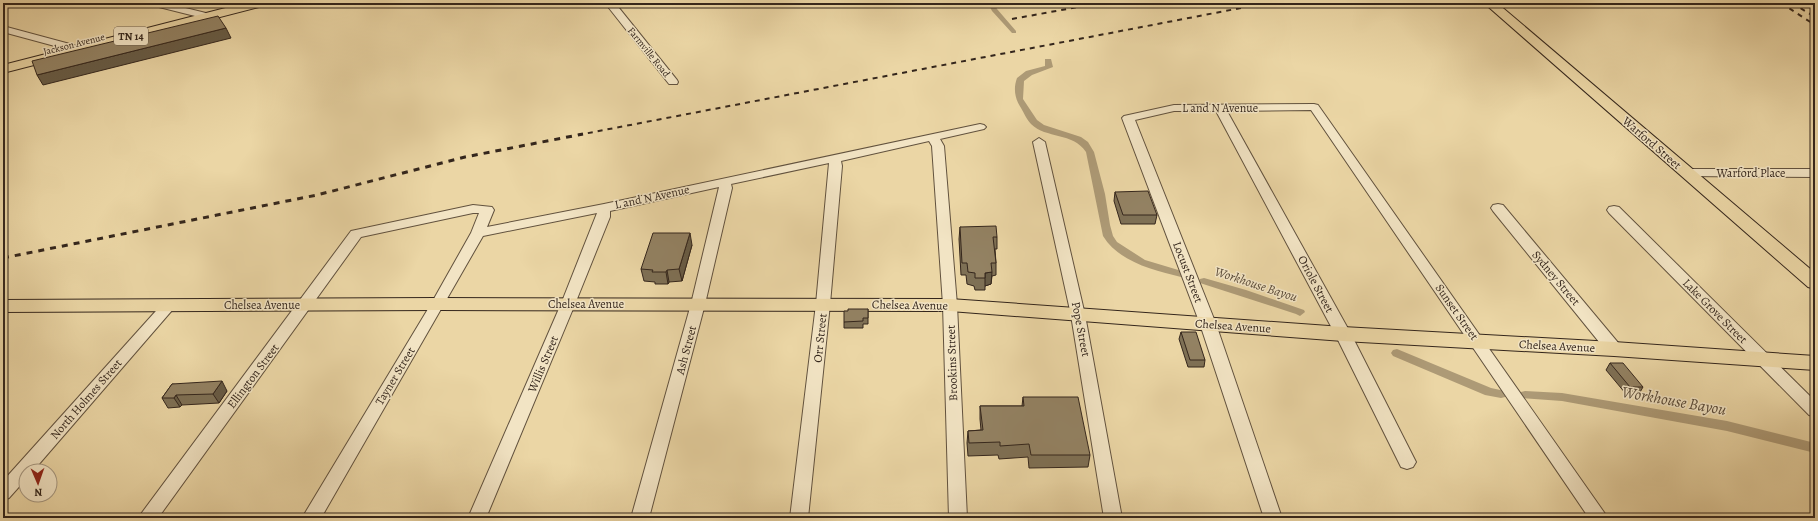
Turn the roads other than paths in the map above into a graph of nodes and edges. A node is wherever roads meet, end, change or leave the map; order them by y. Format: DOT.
graph roads {
  1 [pos="154,3"];
  2 [pos="238,3"];
  3 [pos="259,3"];
  4 [pos="624,3"];
  5 [pos="1490,3"];
  6 [pos="610,4"];
  7 [pos="202,15"];
  8 [pos="3,29"];
  9 [pos="71,48"];
  10 [pos="3,62"];
  11 [pos="3,68"];
  12 [pos="673,82"];
  13 [pos="1314,107"];
  14 [pos="1220,108"];
  15 [pos="1128,118"];
  16 [pos="980,127"];
  17 [pos="934,138"];
  18 [pos="1039,142"];
  19 [pos="834,159"];
  20 [pos="1688,173"];
  21 [pos="1815,173"];
  22 [pos="724,182"];
  23 [pos="604,208"];
  24 [pos="1498,208"];
  25 [pos="1614,210"];
  26 [pos="478,233"];
  27 [pos="1815,283"];
  28 [pos="438,304"];
  29 [pos="568,304"];
  30 [pos="698,304"];
  31 [pos="823,304"];
  32 [pos="169,305"];
  33 [pos="306,305"];
  34 [pos="3,306"];
  35 [pos="950,306"];
  36 [pos="1078,315"];
  37 [pos="1208,324"];
  38 [pos="1343,334"];
  39 [pos="1478,342"];
  40 [pos="1614,349"];
  41 [pos="1763,359"];
  42 [pos="1815,363"];
  43 [pos="1815,411"];
  44 [pos="1407,462"];
  45 [pos="3,493"];
  46 [pos="148,518"];
  47 [pos="311,518"];
  48 [pos="477,518"];
  49 [pos="640,518"];
  50 [pos="799,518"];
  51 [pos="958,518"];
  52 [pos="1113,518"];
  53 [pos="1273,518"];
  54 [pos="1599,518"];
  1 -- 7 [label="street"];
  2 -- 7 [label="main road, Jackson Avenue / TN 14"];
  3 -- 7 [label="main road, Jackson Avenue / TN 14"];
  4 -- 6 [label="street"];
  5 -- 20 [label="main road, Warford Street"];
  6 -- 12 [label="street, Farmville Road"];
  7 -- 9 [label="main road, Jackson Avenue / TN 14"];
  8 -- 9 [label="street"];
  9 -- 10 [label="main road, Jackson Avenue / TN 14"];
  9 -- 11 [label="main road, Jackson Avenue / TN 14"];
  13 -- 14 [label="street, L and N Avenue"];
  13 -- 39 [label="street, Sunset Street"];
  14 -- 15 [label="street, L and N Avenue"];
  14 -- 38 [label="street, Oriole Street"];
  15 -- 37 [label="street, Locust Street"];
  16 -- 17 [label="street, L and N Avenue"];
  17 -- 19 [label="street, L and N Avenue"];
  17 -- 35 [label="street, Brookins Street"];
  18 -- 36 [label="street, Pope Street"];
  19 -- 22 [label="street, L and N Avenue"];
  19 -- 31 [label="street, Orr Street"];
  20 -- 21 [label="street, Warford Place"];
  20 -- 27 [label="main road, Warford Street"];
  22 -- 23 [label="street, L and N Avenue"];
  22 -- 30 [label="street, Ash Street"];
  23 -- 26 [label="street, L and N Avenue"];
  23 -- 29 [label="street, Willis Street"];
  24 -- 40 [label="street, Sydney Street"];
  25 -- 41 [label="street, Lake Grove Street"];
  26 -- 28 [label="street, Tayner Street"];
  26 -- 33 [label="street, Ellington Street"];
  28 -- 29 [label="main road, Chelsea Avenue"];
  28 -- 33 [label="main road, Chelsea Avenue"];
  28 -- 47 [label="street, Tayner Street"];
  29 -- 30 [label="main road, Chelsea Avenue"];
  29 -- 48 [label="street, Willis Street"];
  30 -- 31 [label="main road, Chelsea Avenue"];
  30 -- 49 [label="street, Ash Street"];
  31 -- 35 [label="main road, Chelsea Avenue"];
  31 -- 50 [label="street, Orr Street"];
  32 -- 33 [label="main road, Chelsea Avenue"];
  32 -- 34 [label="main road, Chelsea Avenue"];
  32 -- 45 [label="street, North Holmes Street"];
  33 -- 46 [label="street, Ellington Street"];
  35 -- 36 [label="main road, Chelsea Avenue"];
  35 -- 51 [label="street, Brookins Street"];
  36 -- 37 [label="main road, Chelsea Avenue"];
  36 -- 52 [label="street, Pope Street"];
  37 -- 38 [label="main road, Chelsea Avenue"];
  37 -- 53 [label="street, Locust Street"];
  38 -- 39 [label="main road, Chelsea Avenue"];
  38 -- 44 [label="street, Oriole Street"];
  39 -- 40 [label="main road, Chelsea Avenue"];
  39 -- 54 [label="street, Sunset Street"];
  40 -- 41 [label="main road, Chelsea Avenue"];
  41 -- 42 [label="main road, Chelsea Avenue"];
  41 -- 43 [label="street, Lake Grove Street"];
}
